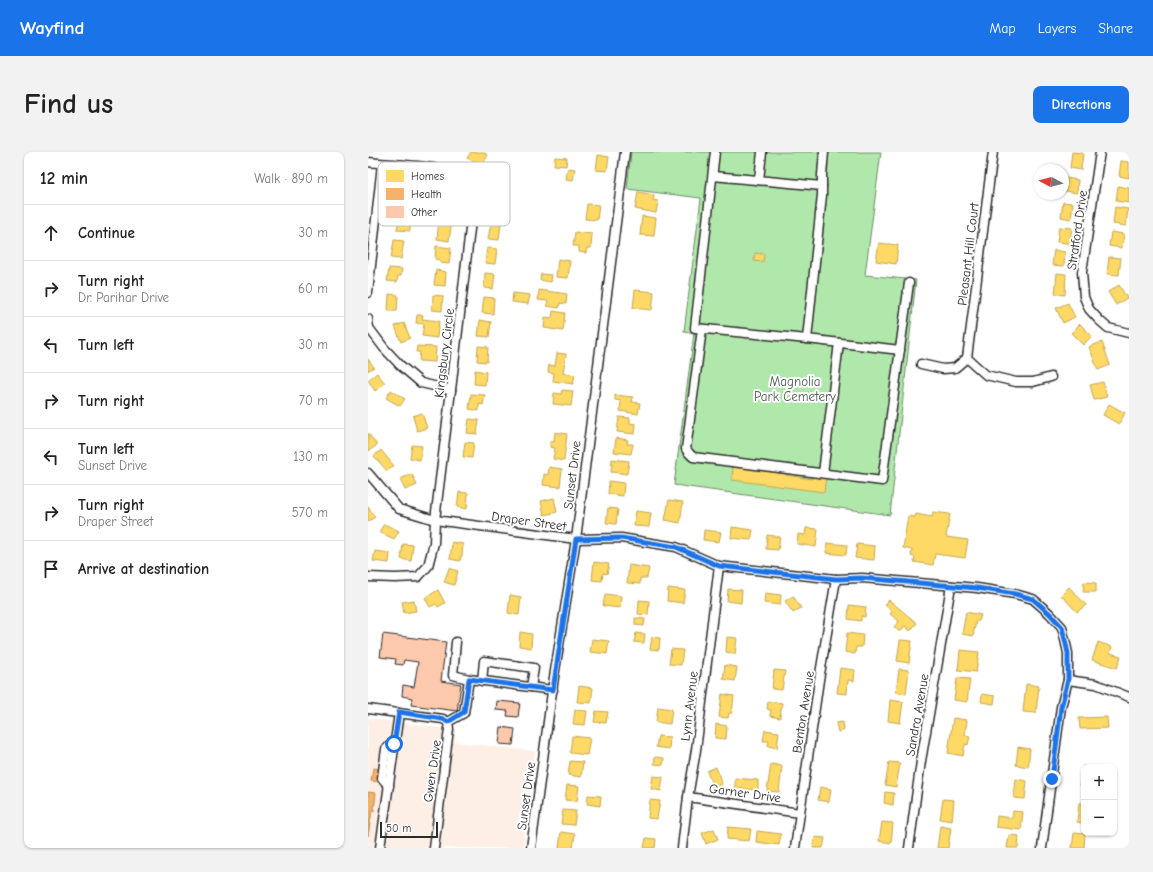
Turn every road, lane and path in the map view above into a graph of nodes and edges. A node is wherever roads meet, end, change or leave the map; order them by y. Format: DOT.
graph roads {
  1 [pos="625,152"];
  2 [pos="715,152"];
  3 [pos="762,152"];
  4 [pos="824,152"];
  5 [pos="993,152"];
  6 [pos="1100,152"];
  7 [pos="368,162"];
  8 [pos="378,163"];
  9 [pos="712,176"];
  10 [pos="759,180"];
  11 [pos="822,186"];
  12 [pos="378,201"];
  13 [pos="470,226"];
  14 [pos="909,283"];
  15 [pos="368,293"];
  16 [pos="368,320"];
  17 [pos="702,329"];
  18 [pos="1129,334"];
  19 [pos="807,339"];
  20 [pos="839,343"];
  21 [pos="900,350"];
  22 [pos="967,358"];
  23 [pos="920,364"];
  24 [pos="1051,377"];
  25 [pos="452,390"];
  26 [pos="368,473"];
  27 [pos="823,473"];
  28 [pos="435,520"];
  29 [pos="576,539"];
  30 [pos="719,566"];
  31 [pos="368,577"];
  32 [pos="836,579"];
  33 [pos="951,586"];
  34 [pos="456,642"];
  35 [pos="469,679"];
  36 [pos="1068,680"];
  37 [pos="482,681"];
  38 [pos="531,687"];
  39 [pos="553,690"];
  40 [pos="1129,697"];
  41 [pos="368,709"];
  42 [pos="399,712"];
  43 [pos="448,722"];
  44 [pos="688,797"];
  45 [pos="800,813"];
  46 [pos="380,848"];
  47 [pos="434,848"];
  48 [pos="531,848"];
  49 [pos="682,848"];
  50 [pos="795,848"];
  51 [pos="909,848"];
  52 [pos="1042,848"];
  1 -- 29 [label="street, Sunset Drive"];
  2 -- 9 [label="street"];
  3 -- 10 [label="street"];
  4 -- 11 [label="street"];
  5 -- 22 [label="street, Pleasant Hill Court"];
  6 -- 18 [label="street, Stratford Drive"];
  7 -- 8 [label="street, Kingsbury Circle"];
  9 -- 10 [label="street"];
  9 -- 17 [label="street"];
  10 -- 11 [label="street"];
  11 -- 19 [label="street"];
  12 -- 15 [label="street"];
  13 -- 25 [label="street, Kingsbury Circle"];
  14 -- 21 [label="street"];
  16 -- 25 [label="street"];
  17 -- 19 [label="street"];
  17 -- 27 [label="street"];
  19 -- 20 [label="street"];
  20 -- 21 [label="street"];
  20 -- 27 [label="street"];
  21 -- 27 [label="street"];
  22 -- 23 [label="street"];
  22 -- 24 [label="street"];
  25 -- 28 [label="street, Kingsbury Circle"];
  26 -- 28 [label="street, Draper Street"];
  28 -- 29 [label="street, Draper Street"];
  28 -- 31 [label="street, Kingsbury Circle"];
  29 -- 30 [label="street, Draper Street"];
  29 -- 39 [label="street, Sunset Drive"];
  30 -- 32 [label="street, Draper Street"];
  30 -- 44 [label="street, Lynn Avenue"];
  32 -- 33 [label="street, Draper Street"];
  32 -- 45 [label="street, Benton Avenue"];
  33 -- 36 [label="street, Draper Street"];
  33 -- 51 [label="street, Sandra Avenue"];
  34 -- 35 [label="street"];
  35 -- 37 [label="street"];
  35 -- 43 [label="street"];
  36 -- 40 [label="street"];
  36 -- 52 [label="street, Draper Street"];
  37 -- 38 [label="street"];
  37 -- 38 [label="street"];
  38 -- 39 [label="street"];
  39 -- 48 [label="street, Sunset Drive"];
  41 -- 42 [label="street"];
  42 -- 43 [label="street"];
  42 -- 46 [label="street"];
  43 -- 47 [label="street, Gwen Drive"];
  44 -- 45 [label="street, Garner Drive"];
  44 -- 49 [label="street, Lynn Avenue"];
  45 -- 50 [label="street, Benton Avenue"];
}
